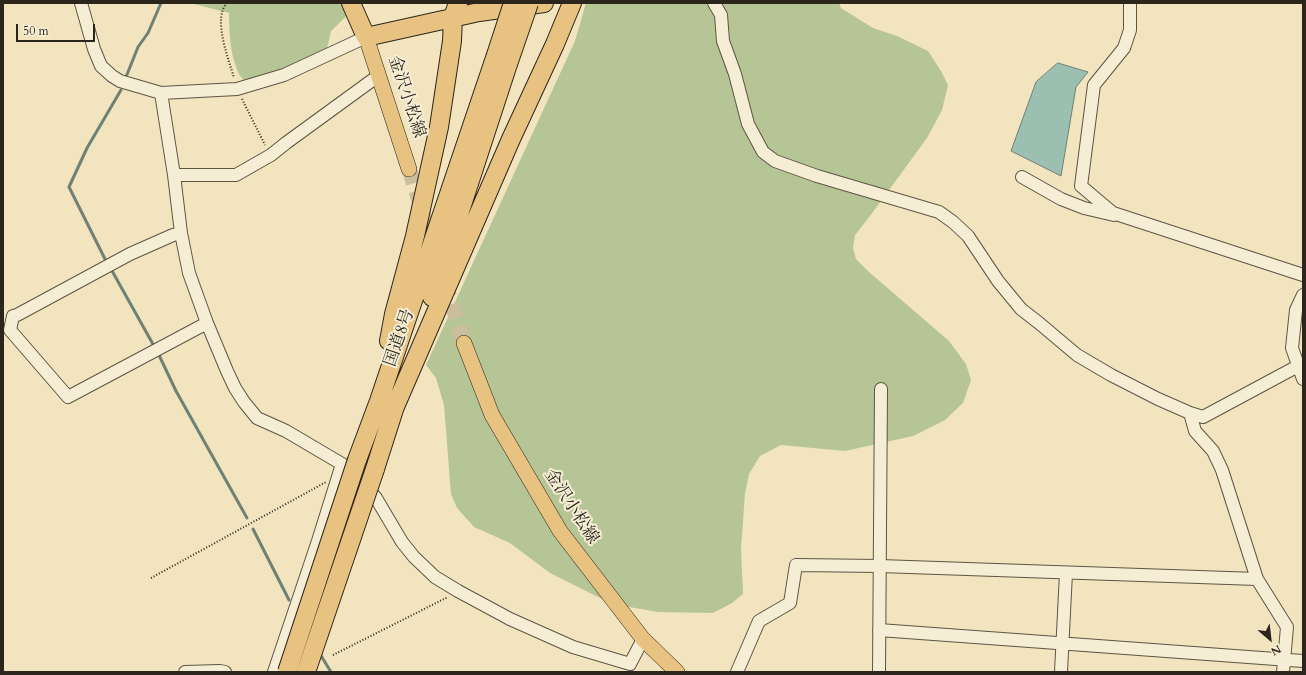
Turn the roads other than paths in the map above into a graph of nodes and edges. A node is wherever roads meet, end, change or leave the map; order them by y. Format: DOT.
graph roads {
  1 [pos="81,3"];
  2 [pos="351,3"];
  3 [pos="513,3"];
  4 [pos="529,3"];
  5 [pos="544,3"];
  6 [pos="572,3"];
  7 [pos="714,3"];
  8 [pos="1130,3"];
  9 [pos="456,10"];
  10 [pos="366,37"];
  11 [pos="501,61"];
  12 [pos="378,76"];
  13 [pos="161,93"];
  14 [pos="409,168"];
  15 [pos="174,175"];
  16 [pos="1022,177"];
  17 [pos="1127,218"];
  18 [pos="181,233"];
  19 [pos="1303,275"];
  20 [pos="1303,295"];
  21 [pos="207,323"];
  22 [pos="464,343"];
  23 [pos="1301,365"];
  24 [pos="1303,379"];
  25 [pos="881,389"];
  26 [pos="387,405"];
  27 [pos="1190,413"];
  28 [pos="346,466"];
  29 [pos="880,566"];
  30 [pos="1066,573"];
  31 [pos="1257,579"];
  32 [pos="880,630"];
  33 [pos="642,639"];
  34 [pos="1062,643"];
  35 [pos="1285,660"];
  36 [pos="1303,661"];
  37 [pos="185,672"];
  38 [pos="224,672"];
  39 [pos="274,672"];
  40 [pos="287,672"];
  41 [pos="306,672"];
  42 [pos="677,672"];
  43 [pos="741,672"];
  44 [pos="879,672"];
  45 [pos="1061,672"];
  46 [pos="1283,672"];
  1 -- 13 [label="street"];
  2 -- 10 [label="highway"];
  3 -- 11 [label="highway, 国道8号, bridge"];
  4 -- 11 [label="highway, 国道8号, bridge"];
  5 -- 9 [label="highway"];
  6 -- 26 [label="highway"];
  7 -- 27 [label="street"];
  8 -- 17 [label="street"];
  9 -- 10 [label="highway"];
  9 -- 26 [label="highway"];
  10 -- 12 [label="main road, 金沢小松線"];
  10 -- 13 [label="street"];
  11 -- 26 [label="highway, 国道8号"];
  12 -- 14 [label="main road, 金沢小松線"];
  12 -- 15 [label="street"];
  13 -- 15 [label="street"];
  15 -- 18 [label="street"];
  16 -- 17 [label="street"];
  17 -- 19 [label="street"];
  18 -- 21 [label="street"];
  18 -- 21 [label="street"];
  20 -- 23 [label="street"];
  21 -- 28 [label="street"];
  22 -- 33 [label="main road, 金沢小松線"];
  23 -- 24 [label="street"];
  23 -- 27 [label="street"];
  25 -- 29 [label="street"];
  26 -- 28 [label="highway, 国道8号"];
  26 -- 41 [label="highway, 国道8号, bridge"];
  27 -- 31 [label="street"];
  28 -- 33 [label="street"];
  28 -- 39 [label="street"];
  28 -- 40 [label="highway, 国道8号, bridge"];
  29 -- 30 [label="street"];
  29 -- 32 [label="street"];
  29 -- 43 [label="street"];
  30 -- 31 [label="street"];
  30 -- 34 [label="street"];
  31 -- 35 [label="street"];
  32 -- 34 [label="street"];
  32 -- 44 [label="street"];
  33 -- 42 [label="main road, 金沢小松線"];
  34 -- 35 [label="street"];
  34 -- 45 [label="street"];
  35 -- 36 [label="street"];
  35 -- 46 [label="street"];
  37 -- 38 [label="street"];
}
